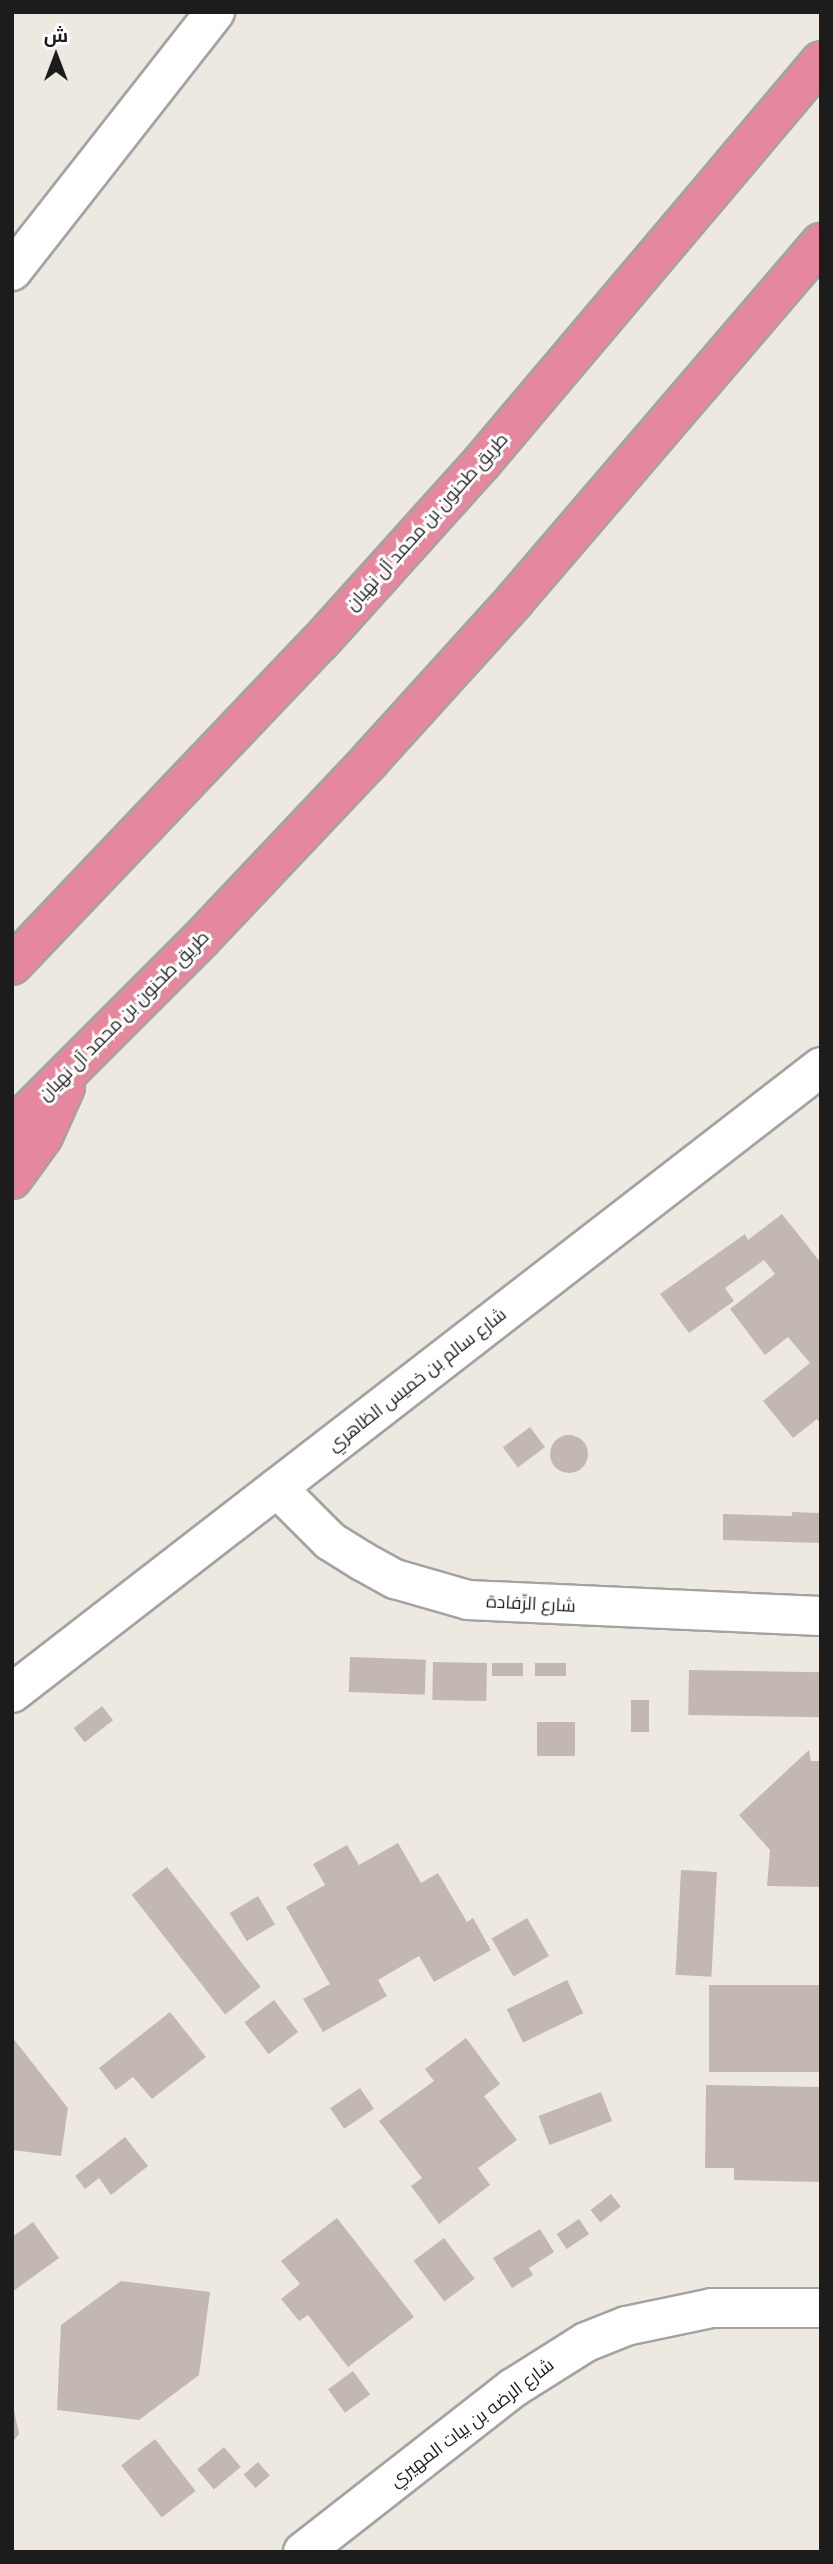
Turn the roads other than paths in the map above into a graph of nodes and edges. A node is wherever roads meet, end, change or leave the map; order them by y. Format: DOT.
graph roads {
  1 [pos="215,12"];
  2 [pos="821,61"];
  3 [pos="821,243"];
  4 [pos="12,271"];
  5 [pos="12,965"];
  6 [pos="76,1064"];
  7 [pos="821,1067"];
  8 [pos="12,1128"];
  9 [pos="12,1179"];
  10 [pos="276,1488"];
  11 [pos="821,1616"];
  12 [pos="12,1693"];
  13 [pos="821,2308"];
  14 [pos="303,2552"];
  1 -- 4 [label="street"];
  2 -- 5 [label="highway, طريق طحنون بن محمد آل نهيان"];
  3 -- 6 [label="highway, طريق طحنون بن محمد آل نهيان"];
  6 -- 8 [label="highway, طريق طحنون بن محمد آل نهيان"];
  6 -- 9 [label="highway"];
  7 -- 10 [label="street, شارع سالم بن خميس الظاهري"];
  10 -- 11 [label="street, شارع الرِّفادة"];
  10 -- 12 [label="street, شارع سالم بن خميس الظاهري"];
  13 -- 14 [label="street, شارع الرضه بن بيات المهيري"];
}
